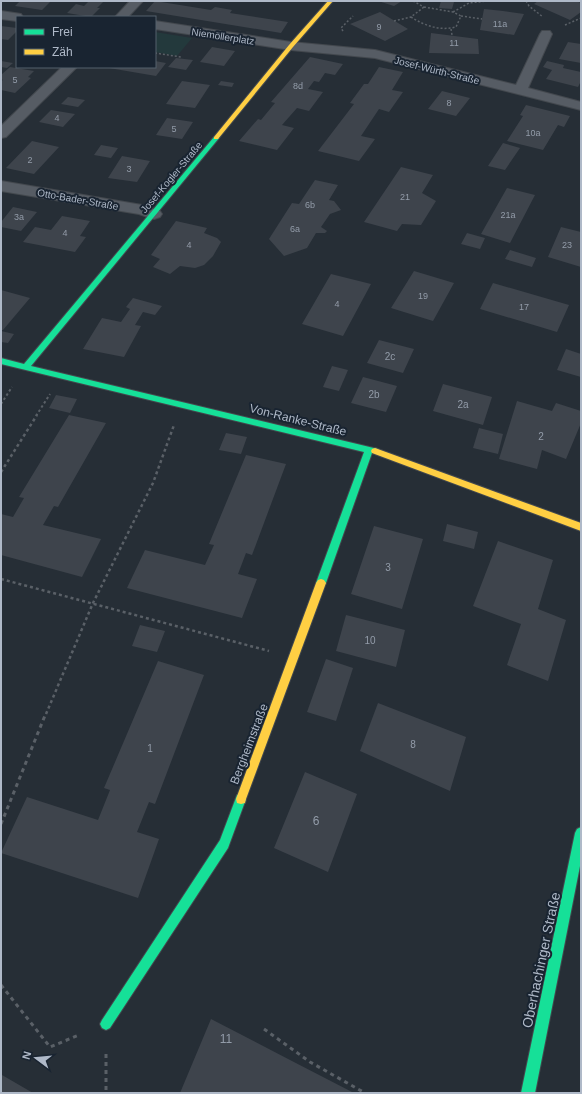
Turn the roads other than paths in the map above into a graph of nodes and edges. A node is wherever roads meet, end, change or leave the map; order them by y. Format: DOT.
graph roads {
  1 [pos="137,1"];
  2 [pos="331,1"];
  3 [pos="1,14"];
  4 [pos="123,16"];
  5 [pos="16,17"];
  6 [pos="156,25"];
  7 [pos="546,34"];
  8 [pos="291,46"];
  9 [pos="69,68"];
  10 [pos="520,91"];
  11 [pos="581,106"];
  12 [pos="1,134"];
  13 [pos="1,186"];
  14 [pos="154,214"];
  15 [pos="1,361"];
  16 [pos="26,367"];
  17 [pos="369,449"];
  18 [pos="581,527"];
  19 [pos="581,834"];
  20 [pos="106,1024"];
  21 [pos="528,1093"];
  1 -- 4 [label="street"];
  2 -- 8 [label="street, Josef-Kogler-Straße"];
  3 -- 5 [label="street"];
  6 -- 8 [label="street, Niemöllerplatz"];
  7 -- 10 [label="street"];
  8 -- 10 [label="street, Josef-Würth-Straße"];
  8 -- 14 [label="street, Josef-Kogler-Straße"];
  9 -- 12 [label="street"];
  10 -- 11 [label="street, Josef-Würth-Straße"];
  13 -- 14 [label="street, Otto-Bader-Straße"];
  14 -- 16 [label="street, Josef-Kogler-Straße"];
  15 -- 16 [label="street, Von-Ranke-Straße"];
  16 -- 17 [label="street, Von-Ranke-Straße"];
  17 -- 18 [label="street, Von-Ranke-Straße"];
  17 -- 20 [label="street, Bergheimstraße"];
  19 -- 21 [label="street, Oberhachinger Straße"];
}
